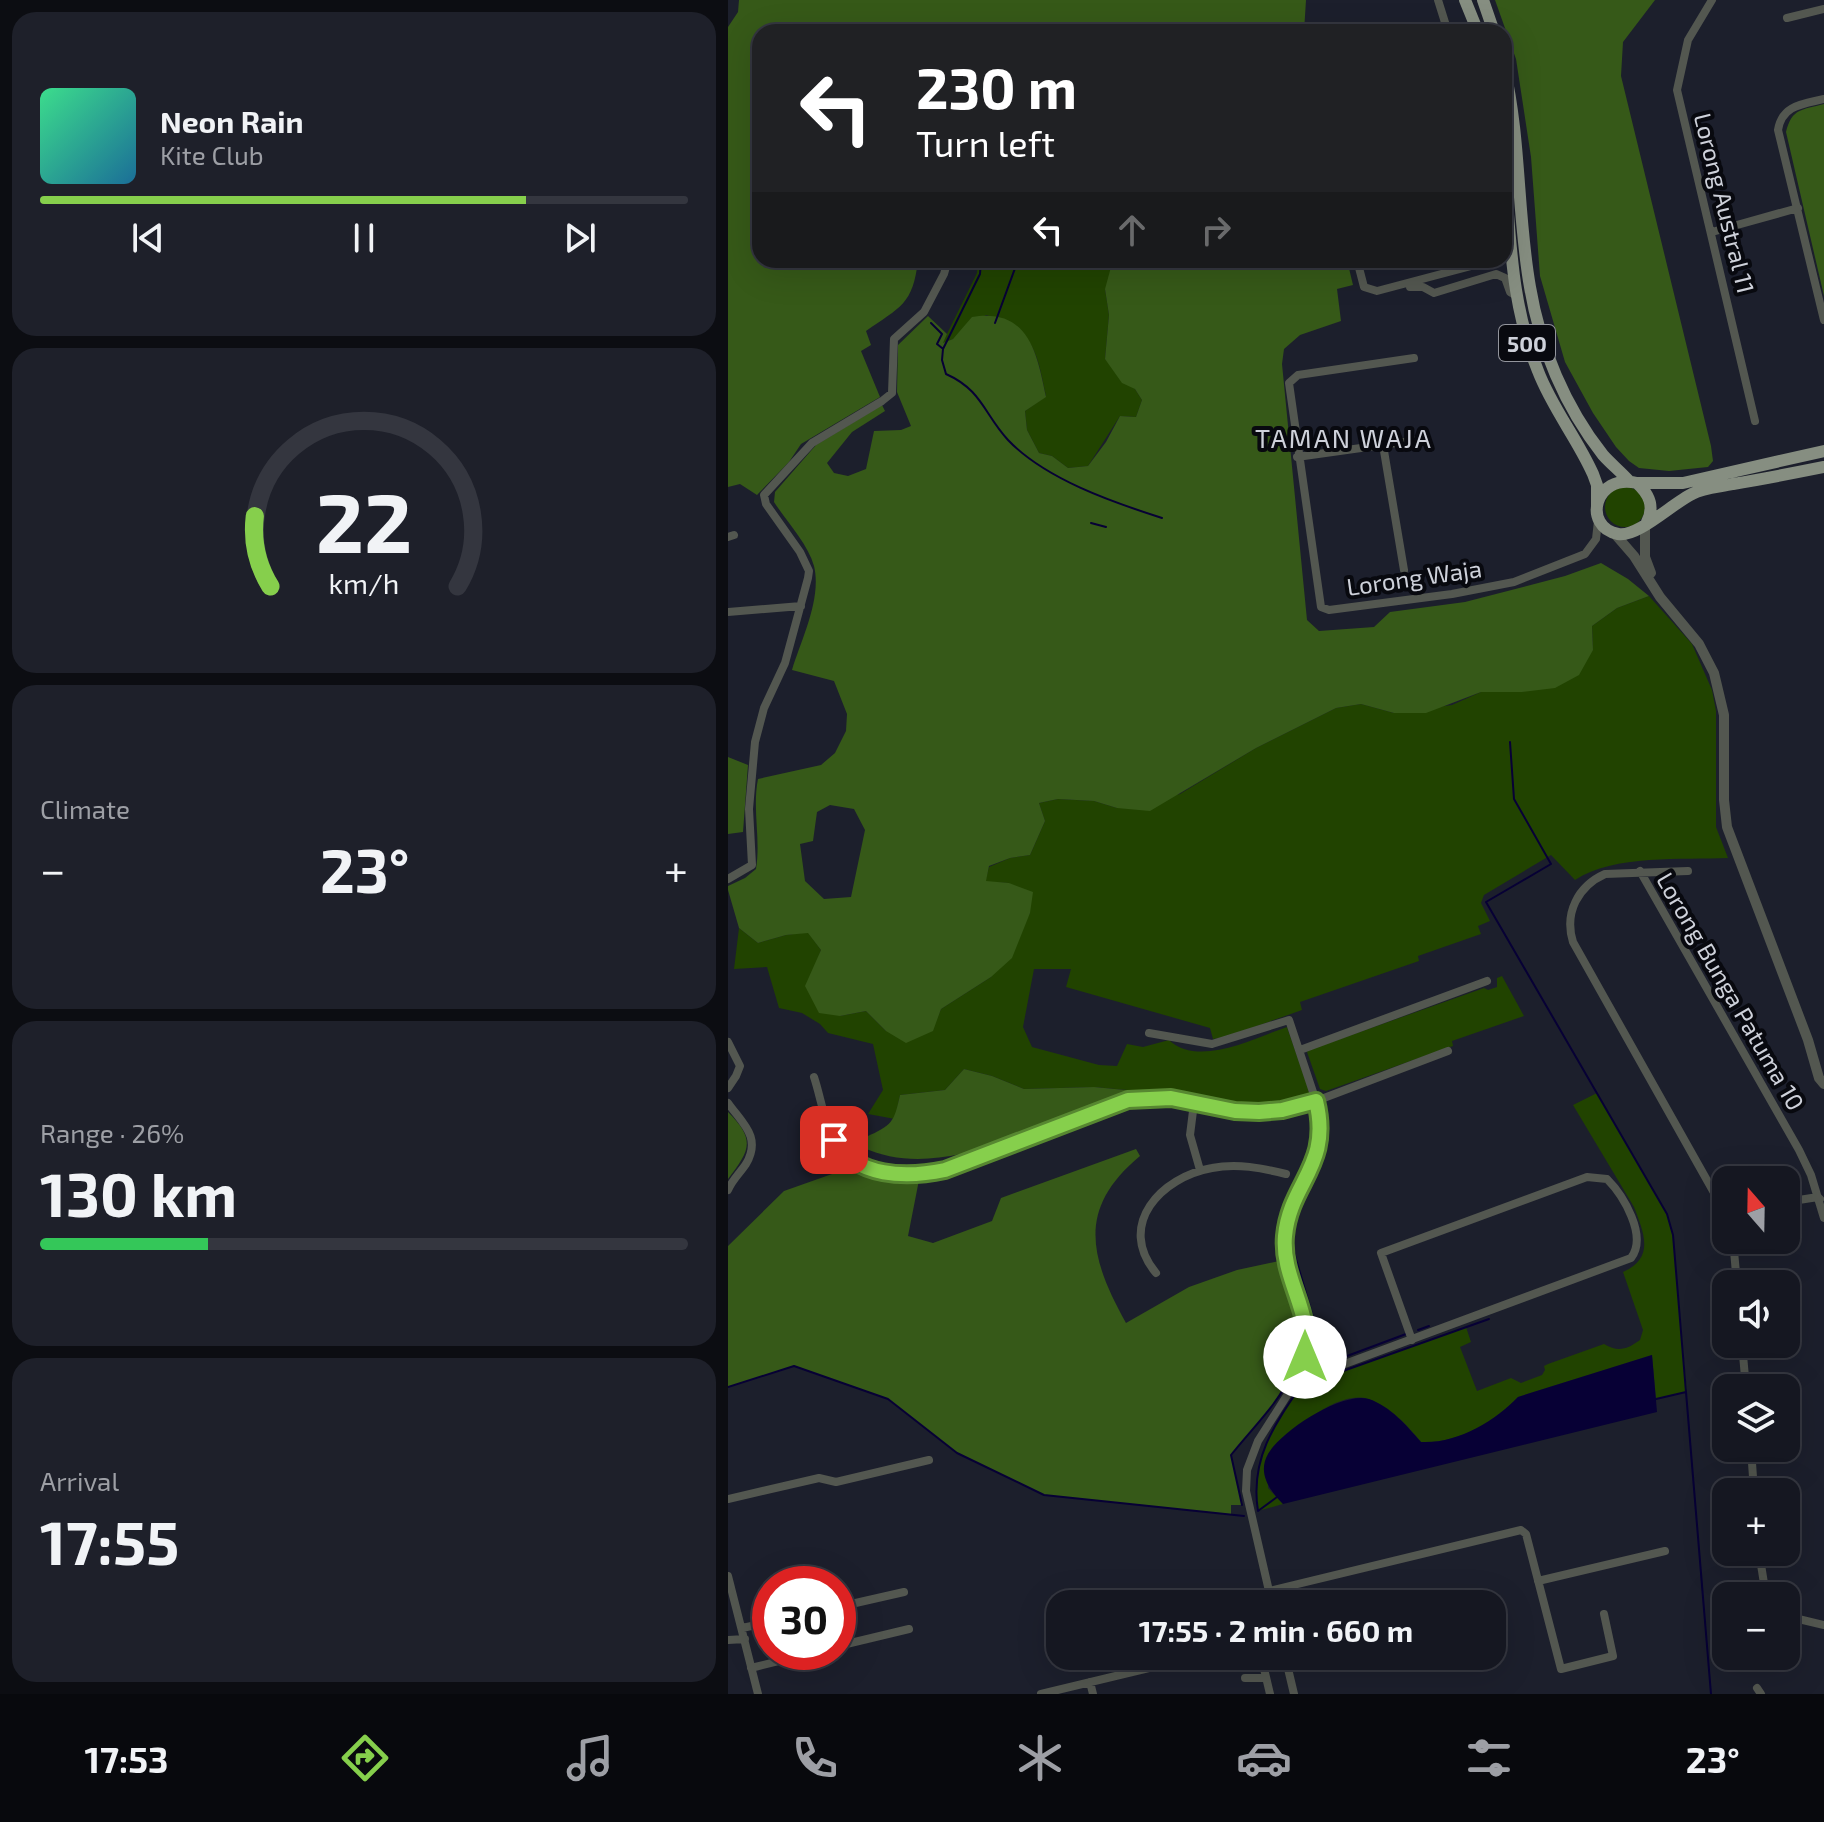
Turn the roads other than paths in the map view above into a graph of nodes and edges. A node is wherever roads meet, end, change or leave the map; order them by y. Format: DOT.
graph roads {
  1 [pos="1438,0"];
  2 [pos="1465,0"];
  3 [pos="1483,0"];
  4 [pos="1712,0"];
  5 [pos="1824,9"];
  6 [pos="1787,18"];
  7 [pos="1444,24"];
  8 [pos="1475,24"];
  9 [pos="1491,24"];
  10 [pos="1824,99"];
  11 [pos="1512,111"];
  12 [pos="1798,208"];
  13 [pos="1712,232"];
  14 [pos="946,268"];
  15 [pos="1359,268"];
  16 [pos="1466,268"];
  17 [pos="1492,268"];
  18 [pos="1510,268"];
  19 [pos="1442,275"];
  20 [pos="1493,276"];
  21 [pos="1406,286"];
  22 [pos="1447,290"];
  23 [pos="1515,295"];
  24 [pos="1824,320"];
  25 [pos="1414,358"];
  26 [pos="1755,421"];
  27 [pos="1425,439"];
  28 [pos="1383,445"];
  29 [pos="1824,451"];
  30 [pos="1297,457"];
  31 [pos="1824,467"];
  32 [pos="1633,482"];
  33 [pos="1598,512"];
  34 [pos="1646,524"];
  35 [pos="1612,532"];
  36 [pos="1404,570"];
  37 [pos="1534,575"];
  38 [pos="1660,597"];
  39 [pos="801,606"];
  40 [pos="728,612"];
  41 [pos="1640,871"];
  42 [pos="1688,871"];
  43 [pos="728,879"];
  44 [pos="1487,981"];
  45 [pos="1149,1033"];
  46 [pos="728,1042"];
  47 [pos="1300,1050"];
  48 [pos="1448,1051"];
  49 [pos="1823,1076"];
  50 [pos="814,1077"];
  51 [pos="728,1088"];
  52 [pos="1316,1101"];
  53 [pos="728,1103"];
  54 [pos="1194,1103"];
  55 [pos="1200,1170"];
  56 [pos="1286,1174"];
  57 [pos="1712,1187"];
  58 [pos="728,1190"];
  59 [pos="1821,1200"];
  60 [pos="1800,1201"];
  61 [pos="1824,1218"];
  62 [pos="1156,1273"];
  63 [pos="1412,1340"];
  64 [pos="1305,1362"];
  65 [pos="929,1460"];
  66 [pos="728,1499"];
  67 [pos="1665,1551"];
  68 [pos="728,1576"];
  69 [pos="1538,1581"];
  70 [pos="1269,1590"];
  71 [pos="1273,1590"];
  72 [pos="904,1592"];
  73 [pos="856,1603"];
  74 [pos="1604,1614"];
  75 [pos="1800,1619"];
  76 [pos="1824,1625"];
  77 [pos="752,1626"];
  78 [pos="742,1628"];
  79 [pos="909,1629"];
  80 [pos="745,1639"];
  81 [pos="728,1640"];
  82 [pos="856,1642"];
  83 [pos="751,1668"];
  84 [pos="1140,1670"];
  85 [pos="1264,1670"];
  86 [pos="1288,1670"];
  87 [pos="1245,1678"];
  88 [pos="1266,1678"];
  89 [pos="1090,1682"];
  90 [pos="758,1694"];
  91 [pos="1041,1694"];
  92 [pos="1093,1694"];
  93 [pos="1270,1694"];
  94 [pos="1294,1694"];
  1 -- 7 [label="street"];
  2 -- 8 [label="main road"];
  3 -- 9 [label="main road"];
  4 -- 13 [label="street, Lorong Austral 11"];
  5 -- 6 [label="street"];
  10 -- 12 [label="street"];
  11 -- 32 [label="main road, 500"];
  12 -- 13 [label="street"];
  12 -- 24 [label="street"];
  13 -- 26 [label="street, Lorong Austral 11"];
  14 -- 39 [label="street"];
  15 -- 21 [label="street"];
  16 -- 19 [label="street"];
  17 -- 20 [label="street"];
  18 -- 23 [label="main road, 500"];
  19 -- 21 [label="street"];
  19 -- 22 [label="street"];
  20 -- 22 [label="street"];
  20 -- 23 [label="street"];
  21 -- 22 [label="street"];
  23 -- 33 [label="main road, 500"];
  25 -- 30 [label="street, Lorong Waja"];
  27 -- 28 [label="street"];
  28 -- 30 [label="street"];
  28 -- 36 [label="street"];
  29 -- 32 [label="main road"];
  30 -- 37 [label="street, Lorong Waja"];
  31 -- 34 [label="main road"];
  32 -- 33 [label="main road"];
  32 -- 34 [label="main road, 500"];
  33 -- 35 [label="main road, 500"];
  33 -- 37 [label="street, Lorong Waja"];
  34 -- 35 [label="main road"];
  34 -- 38 [label="street"];
  35 -- 37 [label="street, Lorong Waja"];
  35 -- 38 [label="street"];
  38 -- 49 [label="street"];
  39 -- 40 [label="street"];
  39 -- 43 [label="street"];
  41 -- 42 [label="street"];
  41 -- 57 [label="street"];
  41 -- 59 [label="street, Lorong Bunga Patuma 10"];
  44 -- 47 [label="street"];
  45 -- 47 [label="street"];
  46 -- 51 [label="street"];
  47 -- 52 [label="street"];
  48 -- 52 [label="street"];
  50 -- 54 [label="street"];
  52 -- 54 [label="street"];
  52 -- 64 [label="street"];
  53 -- 58 [label="street"];
  54 -- 55 [label="street"];
  55 -- 56 [label="street"];
  55 -- 62 [label="street"];
  59 -- 60 [label="street"];
  59 -- 61 [label="street, Lorong Bunga Patuma 10"];
  63 -- 63 [label="street"];
  63 -- 64 [label="street"];
  64 -- 70 [label="street"];
  65 -- 66 [label="street"];
  67 -- 69 [label="street"];
  68 -- 78 [label="street"];
  69 -- 71 [label="street"];
  69 -- 74 [label="street"];
  72 -- 73 [label="street"];
  75 -- 76 [label="street"];
  77 -- 78 [label="street"];
  78 -- 80 [label="street"];
  79 -- 82 [label="street"];
  80 -- 81 [label="street"];
  80 -- 83 [label="street"];
  83 -- 90 [label="street"];
  84 -- 89 [label="street"];
  85 -- 88 [label="street"];
  86 -- 94 [label="street"];
  87 -- 88 [label="street"];
  88 -- 93 [label="street"];
  89 -- 91 [label="street"];
  89 -- 92 [label="street"];
}
